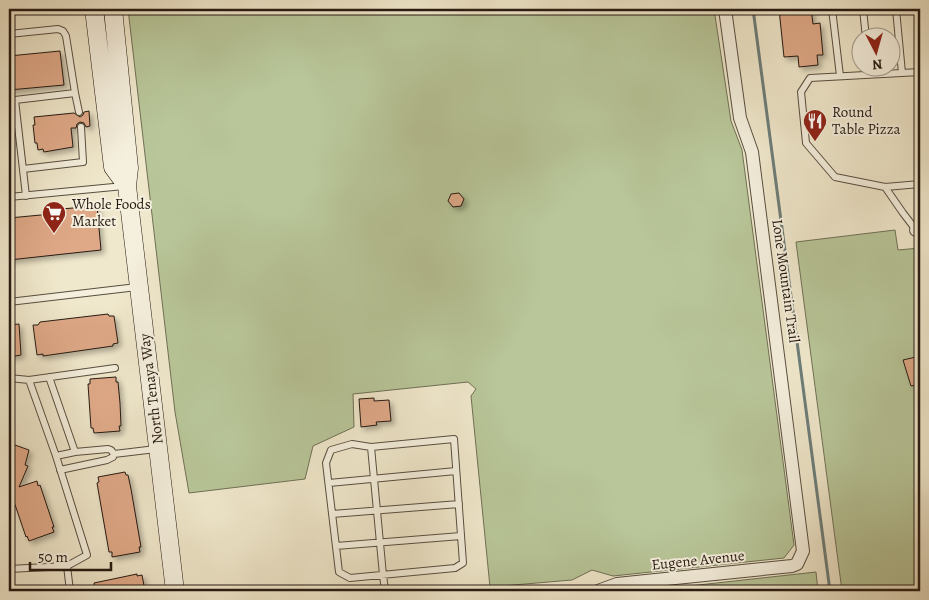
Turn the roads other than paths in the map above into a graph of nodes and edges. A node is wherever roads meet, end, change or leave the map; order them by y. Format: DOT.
graph roads {
  1 [pos="94,9"];
  2 [pos="113,9"];
  3 [pos="725,9"];
  4 [pos="832,9"];
  5 [pos="863,9"];
  6 [pos="896,9"];
  7 [pos="865,28"];
  8 [pos="898,28"];
  9 [pos="9,34"];
  10 [pos="902,72"];
  11 [pos="920,72"];
  12 [pos="852,74"];
  13 [pos="840,76"];
  14 [pos="75,93"];
  15 [pos="12,100"];
  16 [pos="78,112"];
  17 [pos="81,127"];
  18 [pos="23,169"];
  19 [pos="920,184"];
  20 [pos="126,186"];
  21 [pos="885,187"];
  22 [pos="26,196"];
  23 [pos="9,197"];
  24 [pos="918,230"];
  25 [pos="139,287"];
  26 [pos="9,302"];
  27 [pos="115,368"];
  28 [pos="49,377"];
  29 [pos="9,378"];
  30 [pos="29,380"];
  31 [pos="371,447"];
  32 [pos="158,448"];
  33 [pos="97,450"];
  34 [pos="75,452"];
  35 [pos="114,454"];
  36 [pos="56,456"];
  37 [pos="98,462"];
  38 [pos="60,470"];
  39 [pos="456,471"];
  40 [pos="374,478"];
  41 [pos="329,483"];
  42 [pos="459,504"];
  43 [pos="377,510"];
  44 [pos="332,514"];
  45 [pos="461,536"];
  46 [pos="380,542"];
  47 [pos="336,546"];
  48 [pos="799,560"];
  49 [pos="68,566"];
  50 [pos="9,569"];
  51 [pos="382,575"];
  52 [pos="70,591"];
  53 [pos="176,591"];
  54 [pos="385,591"];
  55 [pos="598,591"];
  1 -- 20 [label="main road, North Tenaya Way"];
  2 -- 20 [label="main road, North Tenaya Way"];
  3 -- 48 [label="street, Lone Mountain Trail"];
  4 -- 13 [label="lane"];
  5 -- 7 [label="lane"];
  6 -- 8 [label="lane"];
  9 -- 14 [label="lane"];
  10 -- 11 [label="lane"];
  12 -- 13 [label="lane"];
  13 -- 21 [label="lane"];
  14 -- 15 [label="lane"];
  14 -- 16 [label="lane"];
  15 -- 18 [label="lane"];
  17 -- 18 [label="lane"];
  18 -- 22 [label="lane"];
  19 -- 21 [label="lane"];
  20 -- 22 [label="lane"];
  20 -- 25 [label="main road, North Tenaya Way"];
  21 -- 24 [label="lane"];
  22 -- 23 [label="lane"];
  25 -- 26 [label="lane"];
  25 -- 32 [label="main road, North Tenaya Way"];
  27 -- 28 [label="lane"];
  28 -- 30 [label="lane"];
  28 -- 34 [label="lane"];
  29 -- 30 [label="lane"];
  30 -- 36 [label="lane"];
  31 -- 39 [label="lane"];
  31 -- 40 [label="lane"];
  31 -- 41 [label="lane"];
  32 -- 35 [label="lane"];
  32 -- 53 [label="main road, North Tenaya Way"];
  33 -- 34 [label="lane"];
  33 -- 35 [label="lane"];
  33 -- 37 [label="lane"];
  34 -- 36 [label="lane"];
  35 -- 37 [label="lane"];
  36 -- 38 [label="lane"];
  37 -- 38 [label="lane"];
  38 -- 49 [label="lane"];
  39 -- 40 [label="lane"];
  39 -- 42 [label="lane"];
  40 -- 41 [label="lane"];
  40 -- 43 [label="lane"];
  41 -- 44 [label="lane"];
  42 -- 43 [label="lane"];
  42 -- 45 [label="lane"];
  43 -- 44 [label="lane"];
  43 -- 46 [label="lane"];
  44 -- 47 [label="lane"];
  45 -- 46 [label="lane"];
  45 -- 51 [label="lane"];
  46 -- 47 [label="lane"];
  46 -- 51 [label="lane"];
  47 -- 51 [label="lane"];
  48 -- 55 [label="street, Eugene Avenue"];
  49 -- 50 [label="lane"];
  49 -- 52 [label="lane"];
  51 -- 54 [label="lane"];
}
